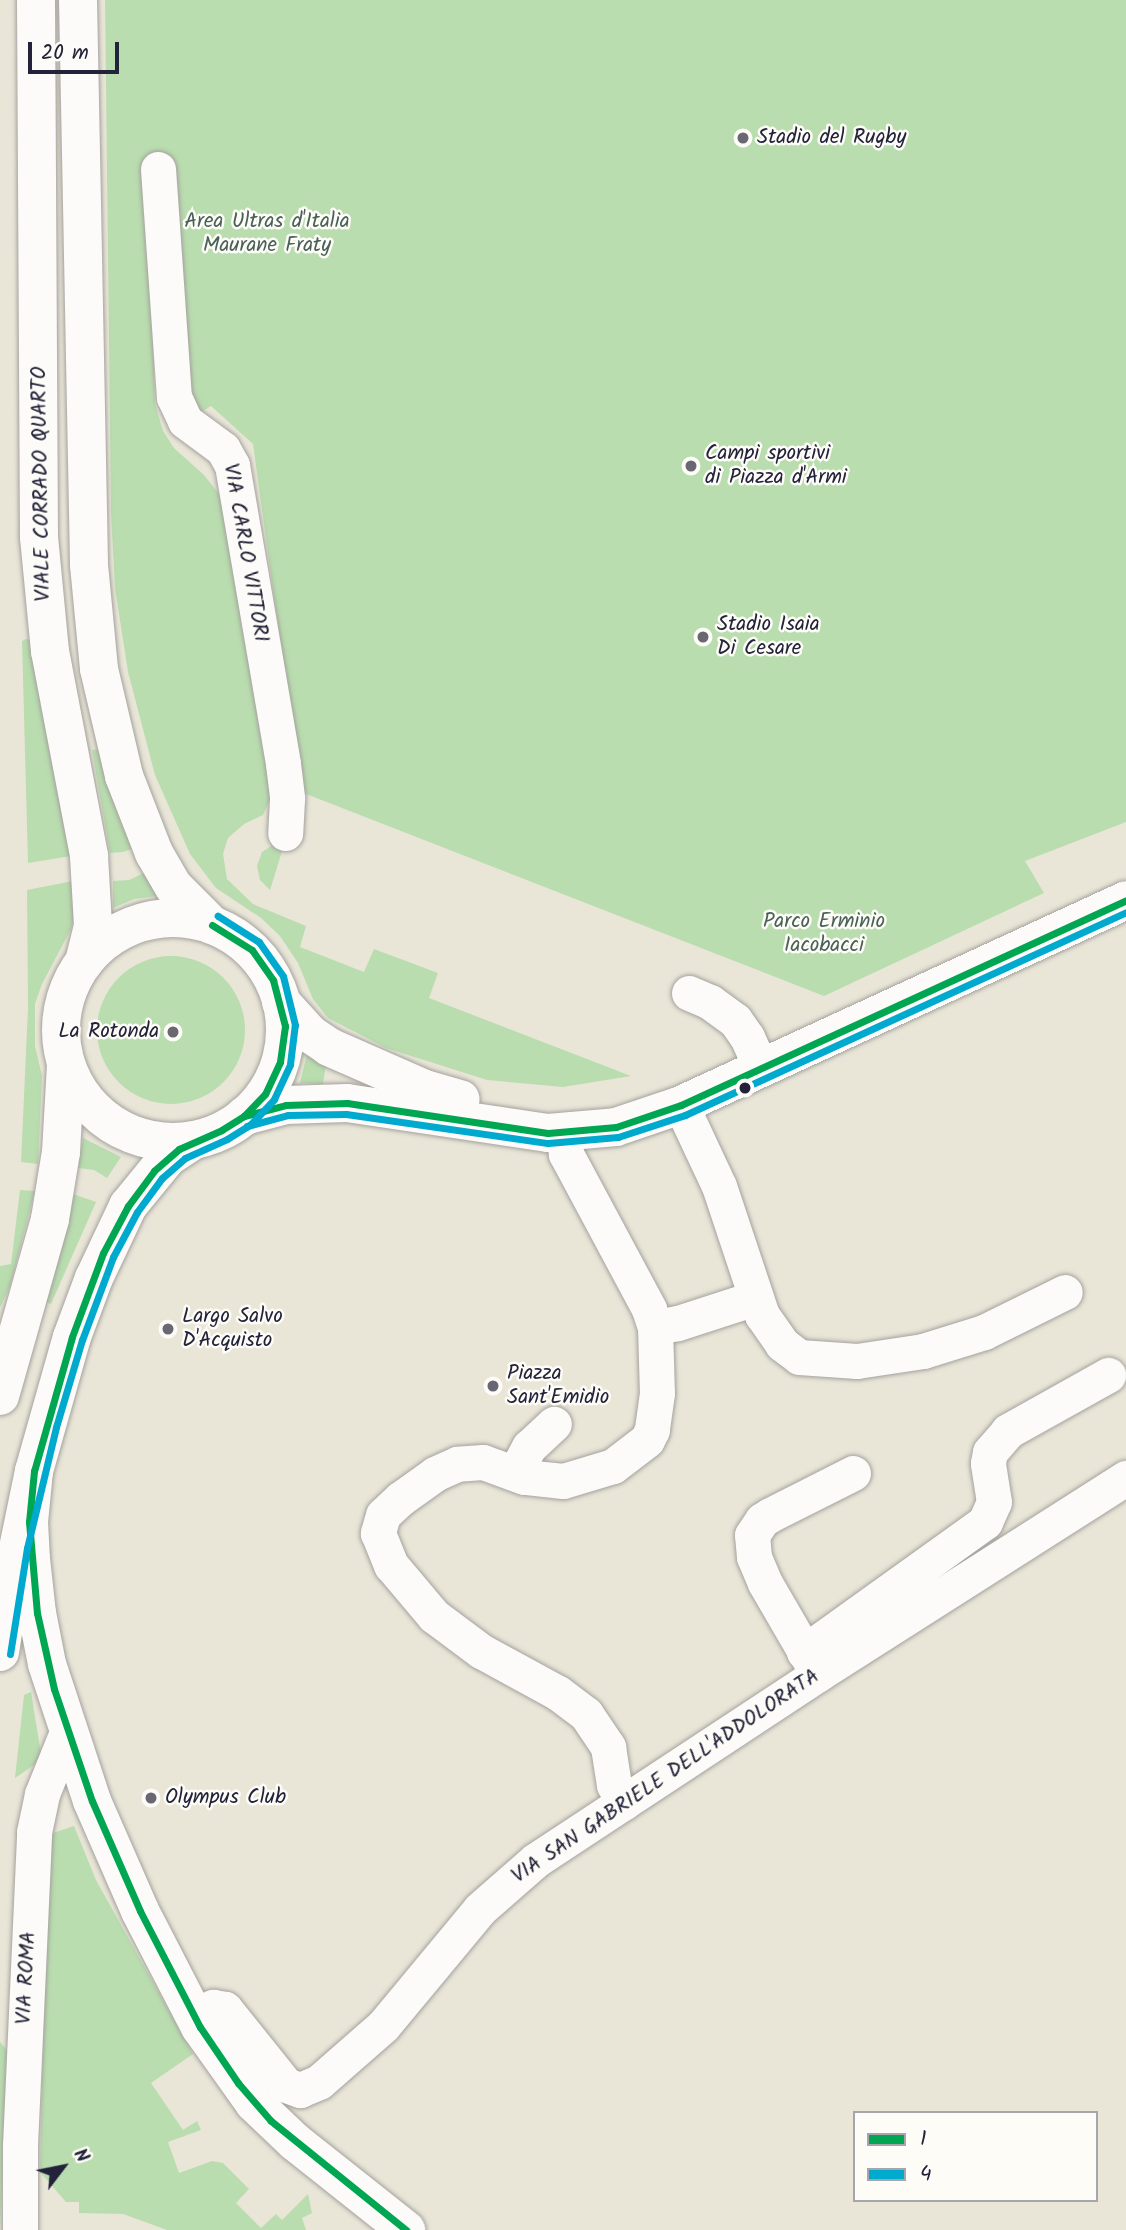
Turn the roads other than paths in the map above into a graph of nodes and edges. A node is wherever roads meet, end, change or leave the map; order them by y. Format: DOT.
graph roads {
  1 [pos="36,0"];
  2 [pos="79,0"];
  3 [pos="158,169"];
  4 [pos="285,833"];
  5 [pos="1126,900"];
  6 [pos="212,925"];
  7 [pos="84,962"];
  8 [pos="689,993"];
  9 [pos="281,1002"];
  10 [pos="66,1062"];
  11 [pos="761,1069"];
  12 [pos="681,1105"];
  13 [pos="244,1116"];
  14 [pos="564,1133"];
  15 [pos="194,1140"];
  16 [pos="1065,1292"];
  17 [pos="755,1298"];
  18 [pos="655,1327"];
  19 [pos="1108,1375"];
  20 [pos="0,1396"];
  21 [pos="554,1424"];
  22 [pos="34,1471"];
  23 [pos="515,1473"];
  24 [pos="853,1473"];
  25 [pos="1126,1478"];
  26 [pos="0,1652"];
  27 [pos="811,1663"];
  28 [pos="67,1732"];
  29 [pos="624,1802"];
  30 [pos="194,2015"];
  31 [pos="20,2230"];
  32 [pos="406,2230"];
  1 -- 7 [label="main road, VIALE CORRADO QUARTO"];
  2 -- 6 [label="main road"];
  3 -- 4 [label="street, VIA CARLO VITTORI"];
  5 -- 11 [label="main road"];
  6 -- 7 [label="main road"];
  6 -- 9 [label="main road"];
  7 -- 10 [label="main road"];
  8 -- 11 [label="street"];
  9 -- 11 [label="main road"];
  9 -- 13 [label="main road"];
  10 -- 15 [label="main road"];
  10 -- 20 [label="main road"];
  11 -- 12 [label="main road"];
  12 -- 14 [label="main road"];
  12 -- 17 [label="street"];
  13 -- 14 [label="main road"];
  13 -- 15 [label="main road"];
  14 -- 18 [label="street"];
  15 -- 22 [label="main road"];
  16 -- 17 [label="street"];
  17 -- 18 [label="street"];
  18 -- 23 [label="street"];
  19 -- 27 [label="street"];
  21 -- 23 [label="street"];
  22 -- 26 [label="main road"];
  22 -- 28 [label="main road"];
  23 -- 29 [label="street"];
  24 -- 27 [label="street"];
  25 -- 27 [label="street, VIA SAN GABRIELE DELL'ADDOLORATA"];
  27 -- 29 [label="street, VIA SAN GABRIELE DELL'ADDOLORATA"];
  28 -- 30 [label="main road"];
  28 -- 31 [label="street, VIA ROMA"];
  29 -- 30 [label="street, VIA SAN GABRIELE DELL'ADDOLORATA"];
  30 -- 32 [label="main road"];
}
